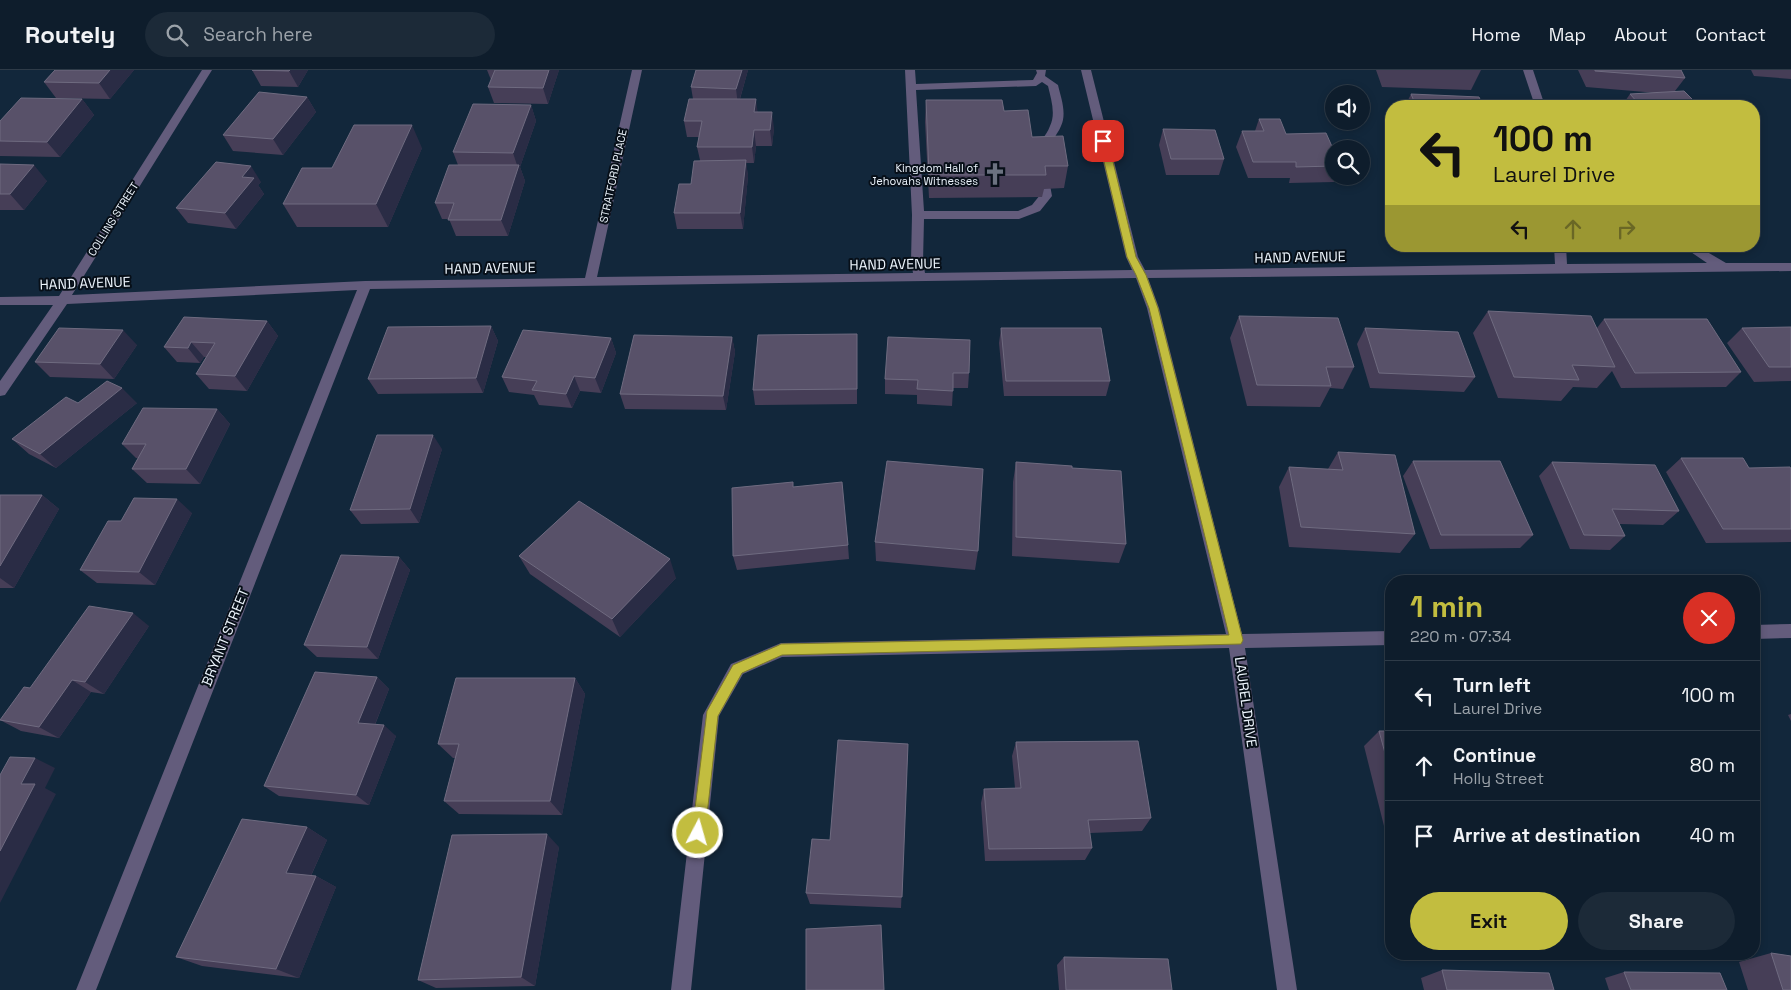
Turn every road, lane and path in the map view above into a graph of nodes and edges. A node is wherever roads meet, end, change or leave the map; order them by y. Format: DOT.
graph roads {
  1 [pos="207,70"];
  2 [pos="637,70"];
  3 [pos="910,70"];
  4 [pos="1086,70"];
  5 [pos="1528,70"];
  6 [pos="1041,73"];
  7 [pos="911,87"];
  8 [pos="1538,100"];
  9 [pos="1042,159"];
  10 [pos="1046,188"];
  11 [pos="918,215"];
  12 [pos="1560,252"];
  13 [pos="1698,252"];
  14 [pos="1791,267"];
  15 [pos="1561,268"];
  16 [pos="1723,268"];
  17 [pos="1141,275"];
  18 [pos="920,278"];
  19 [pos="590,282"];
  20 [pos="364,285"];
  21 [pos="0,300"];
  22 [pos="63,300"];
  23 [pos="0,391"];
  24 [pos="1791,631"];
  25 [pos="1760,632"];
  26 [pos="1385,638"];
  27 [pos="1236,640"];
  28 [pos="86,990"];
  29 [pos="681,990"];
  30 [pos="1287,990"];
  1 -- 22 [label="street, COLLINS STREET"];
  2 -- 19 [label="street, STRATFORD PLACE"];
  3 -- 7 [label="street"];
  4 -- 17 [label="street, LAUREL DRIVE"];
  5 -- 8 [label="street"];
  6 -- 7 [label="street"];
  6 -- 9 [label="street"];
  7 -- 11 [label="street"];
  10 -- 11 [label="street"];
  11 -- 18 [label="street"];
  12 -- 15 [label="street"];
  13 -- 16 [label="street"];
  14 -- 16 [label="street, HAND AVENUE"];
  15 -- 16 [label="street, HAND AVENUE"];
  15 -- 17 [label="street, HAND AVENUE"];
  17 -- 18 [label="street, HAND AVENUE"];
  17 -- 27 [label="street, LAUREL DRIVE"];
  18 -- 19 [label="street, HAND AVENUE"];
  19 -- 20 [label="street, HAND AVENUE"];
  20 -- 22 [label="street, HAND AVENUE"];
  20 -- 28 [label="street, BRYANT STREET"];
  21 -- 22 [label="street, HAND AVENUE"];
  22 -- 23 [label="street, COLLINS STREET"];
  24 -- 25 [label="street"];
  26 -- 27 [label="street"];
  27 -- 29 [label="street"];
  27 -- 30 [label="street, LAUREL DRIVE"];
}
